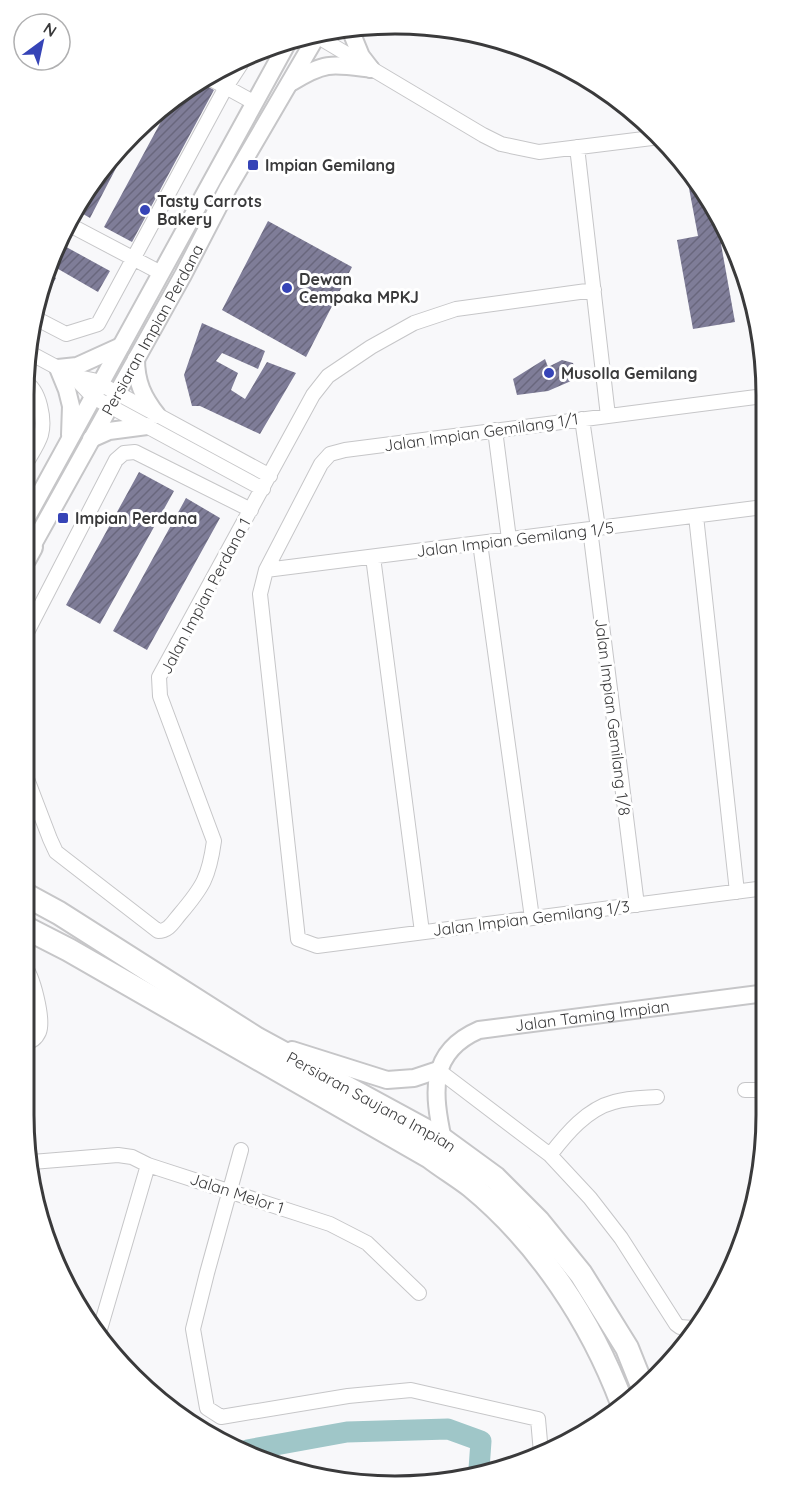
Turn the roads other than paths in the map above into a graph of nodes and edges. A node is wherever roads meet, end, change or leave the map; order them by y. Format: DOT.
graph roads {
  1 [pos="353,37"];
  2 [pos="325,41"];
  3 [pos="312,44"];
  4 [pos="282,53"];
  5 [pos="371,69"];
  6 [pos="235,73"];
  7 [pos="217,82"];
  8 [pos="291,82"];
  9 [pos="226,87"];
  10 [pos="255,103"];
  11 [pos="649,138"];
  12 [pos="577,147"];
  13 [pos="76,228"];
  14 [pos="133,259"];
  15 [pos="161,273"];
  16 [pos="594,290"];
  17 [pos="42,322"];
  18 [pos="121,346"];
  19 [pos="37,357"];
  20 [pos="136,358"];
  21 [pos="65,372"];
  22 [pos="97,390"];
  23 [pos="34,392"];
  24 [pos="756,397"];
  25 [pos="113,399"];
  26 [pos="608,416"];
  27 [pos="582,419"];
  28 [pos="152,420"];
  29 [pos="495,430"];
  30 [pos="70,439"];
  31 [pos="91,439"];
  32 [pos="34,448"];
  33 [pos="270,476"];
  34 [pos="263,489"];
  35 [pos="34,505"];
  36 [pos="756,508"];
  37 [pos="251,510"];
  38 [pos="696,516"];
  39 [pos="594,528"];
  40 [pos="509,539"];
  41 [pos="34,542"];
  42 [pos="480,543"];
  43 [pos="373,557"];
  44 [pos="266,570"];
  45 [pos="34,617"];
  46 [pos="34,797"];
  47 [pos="756,889"];
  48 [pos="737,892"];
  49 [pos="34,905"];
  50 [pos="637,905"];
  51 [pos="532,918"];
  52 [pos="34,932"];
  53 [pos="422,932"];
  54 [pos="756,994"];
  55 [pos="34,1001"];
  56 [pos="256,1039"];
  57 [pos="34,1040"];
  58 [pos="438,1070"];
  59 [pos="746,1090"];
  60 [pos="756,1090"];
  61 [pos="657,1097"];
  62 [pos="443,1140"];
  63 [pos="241,1150"];
  64 [pos="550,1155"];
  65 [pos="38,1162"];
  66 [pos="148,1165"];
  67 [pos="229,1191"];
  68 [pos="419,1293"];
  69 [pos="102,1324"];
  70 [pos="687,1327"];
  71 [pos="640,1380"];
  72 [pos="620,1397"];
  73 [pos="540,1445"];
  1 -- 5 [label="street"];
  2 -- 5 [label="street"];
  3 -- 8 [label="street, Persiaran Impian Perdana"];
  4 -- 10 [label="street, Persiaran Impian Perdana"];
  5 -- 8 [label="street"];
  5 -- 12 [label="street"];
  6 -- 9 [label="street"];
  7 -- 9 [label="street"];
  8 -- 20 [label="street, Persiaran Impian Perdana"];
  9 -- 10 [label="street"];
  9 -- 14 [label="street"];
  10 -- 15 [label="street, Persiaran Impian Perdana"];
  11 -- 12 [label="street"];
  12 -- 16 [label="street"];
  13 -- 14 [label="street"];
  14 -- 15 [label="street"];
  14 -- 17 [label="street"];
  15 -- 18 [label="street, Persiaran Impian Perdana"];
  16 -- 26 [label="street"];
  16 -- 33 [label="street, Jalan Impian Perdana 1"];
  18 -- 21 [label="street"];
  18 -- 22 [label="street, Persiaran Impian Perdana"];
  19 -- 21 [label="street"];
  20 -- 25 [label="street, Persiaran Impian Perdana"];
  20 -- 28 [label="street"];
  21 -- 22 [label="street"];
  21 -- 30 [label="street"];
  22 -- 25 [label="street"];
  22 -- 30 [label="street, Persiaran Impian Perdana"];
  23 -- 32 [label="street"];
  24 -- 26 [label="street, Jalan Impian Gemilang 1/1"];
  25 -- 28 [label="street"];
  25 -- 31 [label="street, Persiaran Impian Perdana"];
  26 -- 27 [label="street, Jalan Impian Gemilang 1/1"];
  27 -- 29 [label="street, Jalan Impian Gemilang 1/1"];
  27 -- 39 [label="street, Jalan Impian Gemilang 1/8"];
  28 -- 31 [label="street"];
  28 -- 33 [label="street"];
  28 -- 34 [label="street"];
  29 -- 40 [label="street"];
  29 -- 44 [label="street, Jalan Impian Gemilang 1/1"];
  30 -- 35 [label="street, Persiaran Impian Perdana"];
  31 -- 41 [label="street, Persiaran Impian Perdana"];
  33 -- 34 [label="street, Jalan Impian Perdana 1"];
  34 -- 37 [label="street, Jalan Impian Perdana 1"];
  36 -- 38 [label="street, Jalan Impian Gemilang 1/5"];
  37 -- 45 [label="street"];
  37 -- 46 [label="street, Jalan Impian Perdana 1"];
  38 -- 39 [label="street, Jalan Impian Gemilang 1/5"];
  38 -- 48 [label="street"];
  39 -- 40 [label="street, Jalan Impian Gemilang 1/5"];
  39 -- 50 [label="street, Jalan Impian Gemilang 1/8"];
  40 -- 42 [label="street, Jalan Impian Gemilang 1/5"];
  42 -- 43 [label="street, Jalan Impian Gemilang 1/5"];
  42 -- 51 [label="street"];
  43 -- 44 [label="street, Jalan Impian Gemilang 1/5"];
  43 -- 53 [label="street"];
  44 -- 53 [label="street, Jalan Impian Gemilang 1/3"];
  47 -- 48 [label="street, Jalan Impian Gemilang 1/3"];
  48 -- 50 [label="street, Jalan Impian Gemilang 1/3"];
  49 -- 56 [label="highway, Persiaran Saujana Impian"];
  50 -- 51 [label="street, Jalan Impian Gemilang 1/3"];
  51 -- 53 [label="street, Jalan Impian Gemilang 1/3"];
  52 -- 72 [label="highway, Persiaran Saujana Impian"];
  54 -- 58 [label="street, Jalan Taming Impian"];
  55 -- 57 [label="street"];
  56 -- 58 [label="street"];
  56 -- 62 [label="highway, Persiaran Saujana Impian"];
  58 -- 62 [label="street"];
  58 -- 64 [label="street"];
  59 -- 60 [label="street"];
  61 -- 64 [label="street"];
  62 -- 71 [label="highway, Persiaran Saujana Impian"];
  63 -- 67 [label="street"];
  64 -- 70 [label="street"];
  65 -- 66 [label="street, Jalan Melor 1"];
  66 -- 67 [label="street, Jalan Melor 1"];
  66 -- 69 [label="street"];
  67 -- 68 [label="street, Jalan Melor 1"];
  67 -- 73 [label="street"];
}
